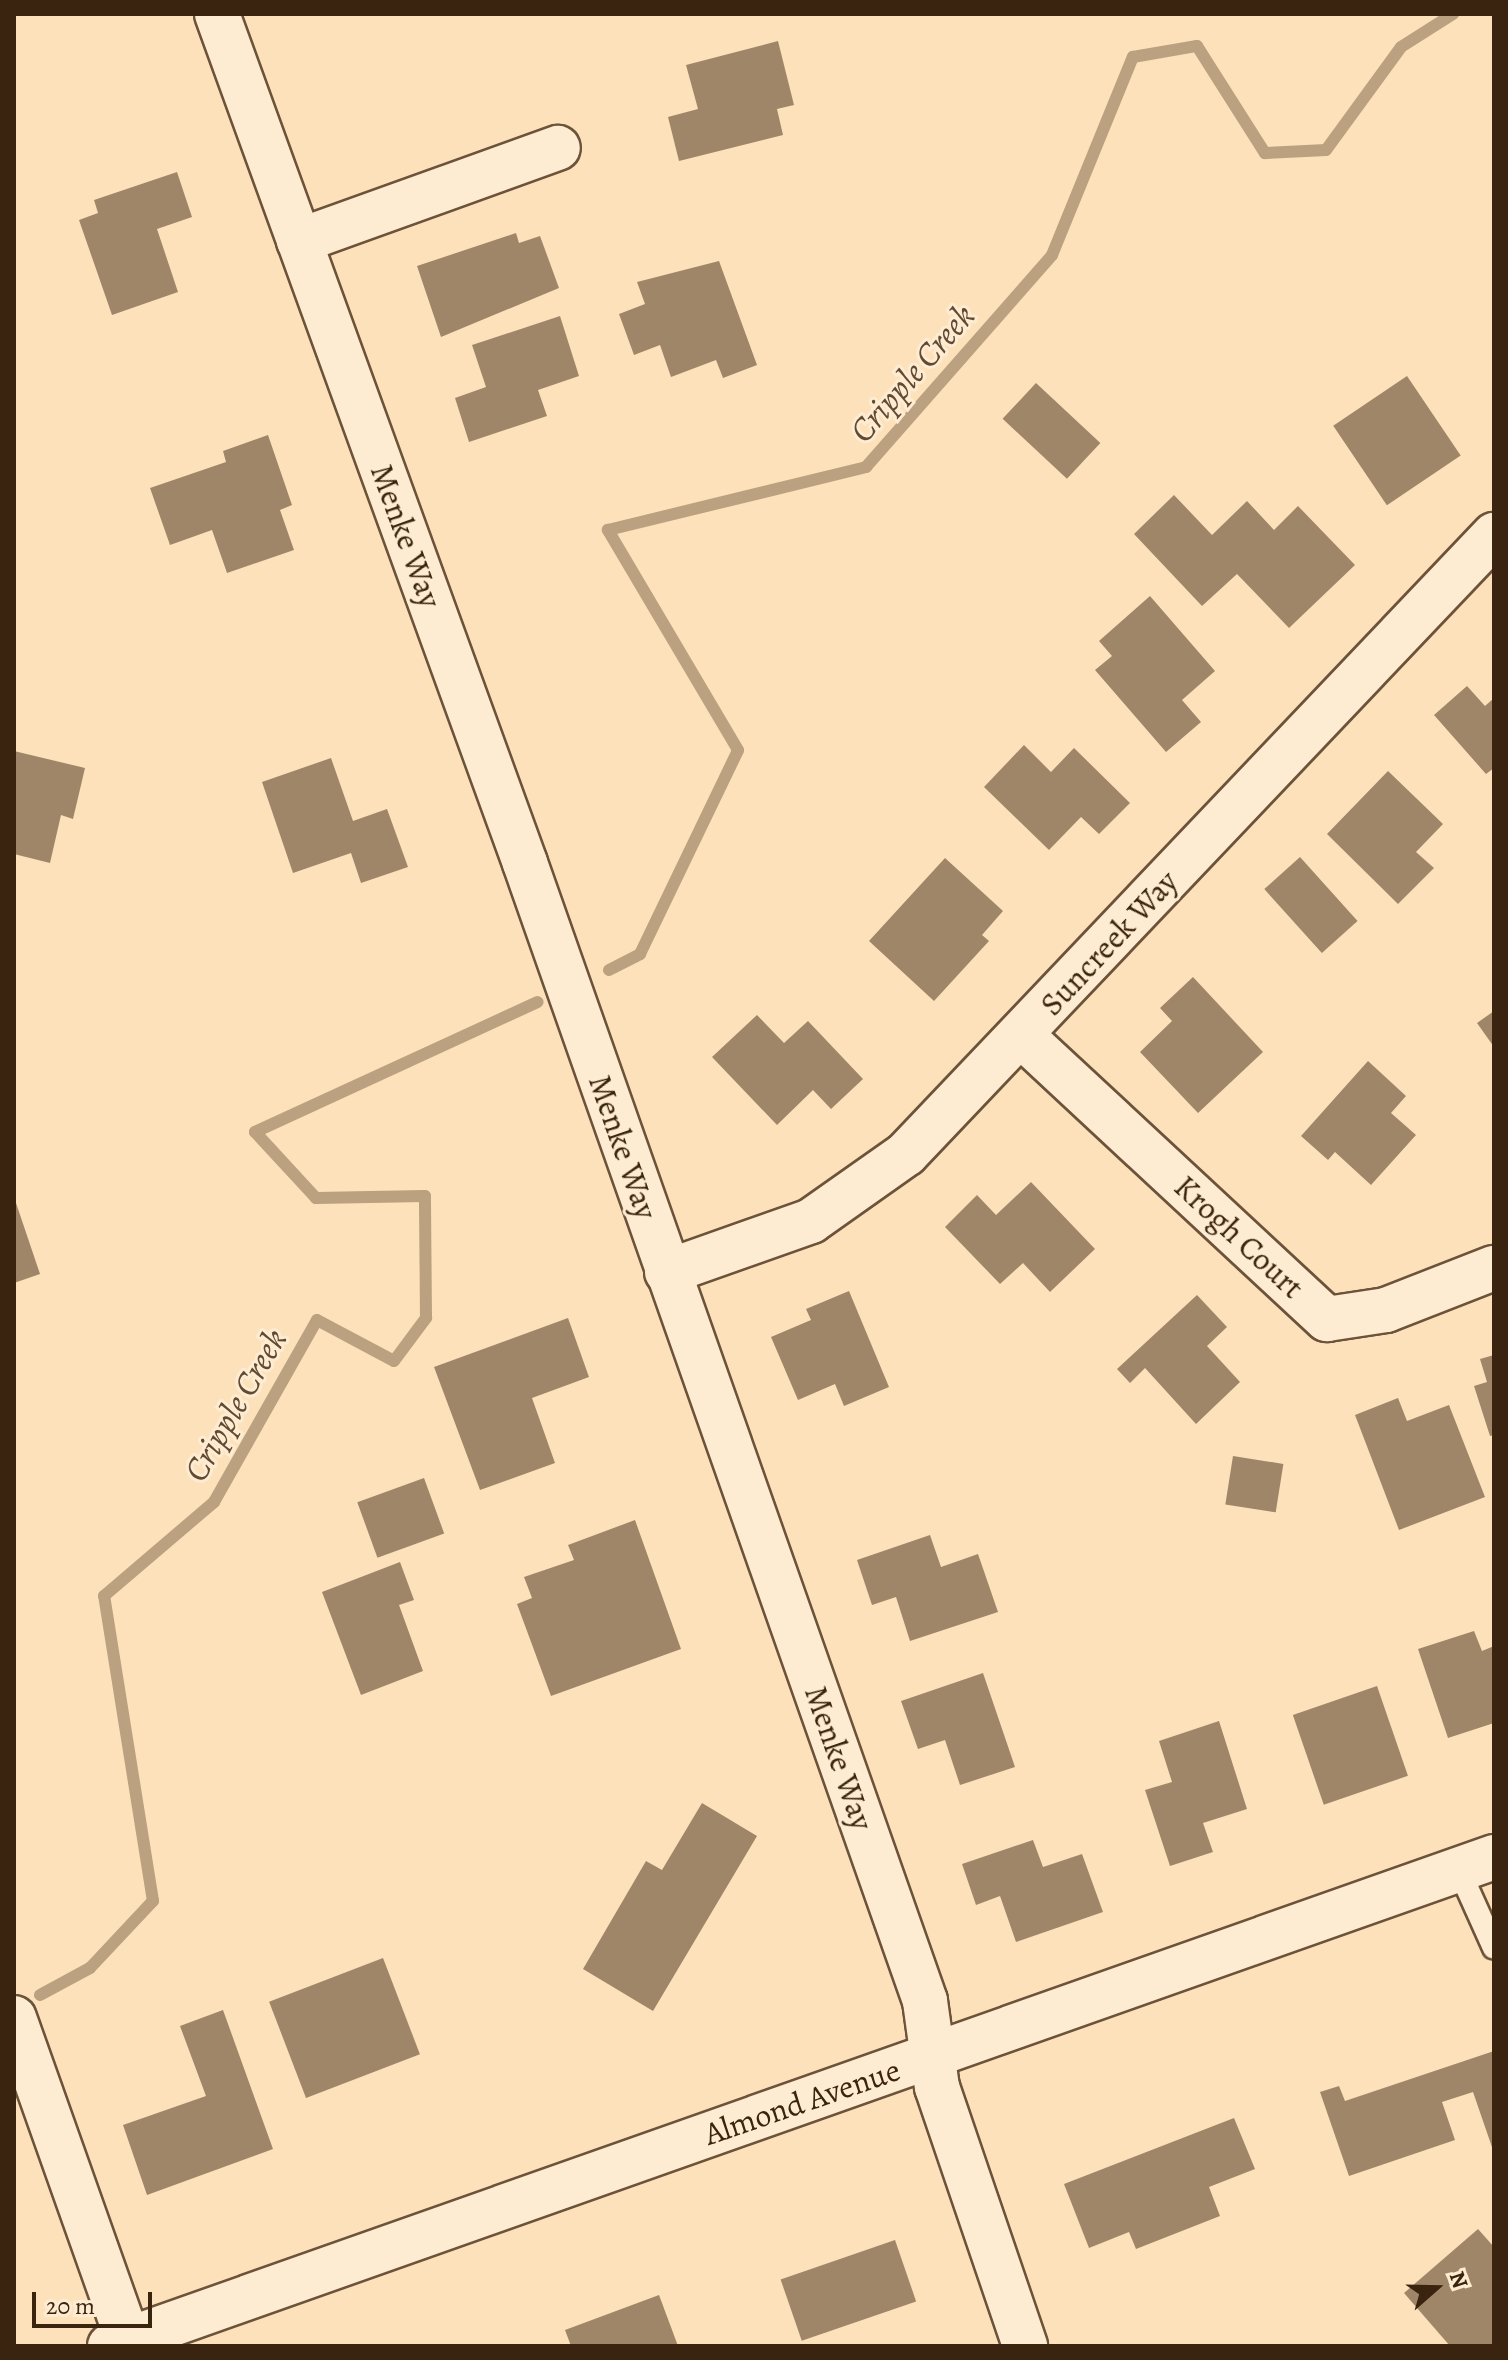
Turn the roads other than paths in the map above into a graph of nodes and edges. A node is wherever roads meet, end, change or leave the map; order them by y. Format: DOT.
graph roads {
  1 [pos="217,14"];
  2 [pos="558,148"];
  3 [pos="299,241"];
  4 [pos="1494,535"];
  5 [pos="1022,1036"];
  6 [pos="1494,1268"];
  7 [pos="667,1272"];
  8 [pos="1476,1863"];
  9 [pos="1494,1948"];
  10 [pos="14,2018"];
  11 [pos="936,2056"];
  12 [pos="119,2343"];
  13 [pos="1025,2346"];
  1 -- 3 [label="street, Menke Way"];
  2 -- 3 [label="street"];
  3 -- 7 [label="street, Menke Way"];
  4 -- 5 [label="street, Suncreek Way"];
  5 -- 6 [label="street, Krogh Court"];
  5 -- 7 [label="street, Suncreek Way"];
  7 -- 11 [label="street, Menke Way"];
  8 -- 9 [label="lane"];
  8 -- 11 [label="street, Almond Avenue"];
  10 -- 12 [label="street"];
  11 -- 12 [label="street, Almond Avenue"];
  11 -- 13 [label="street, Menke Way"];
}
